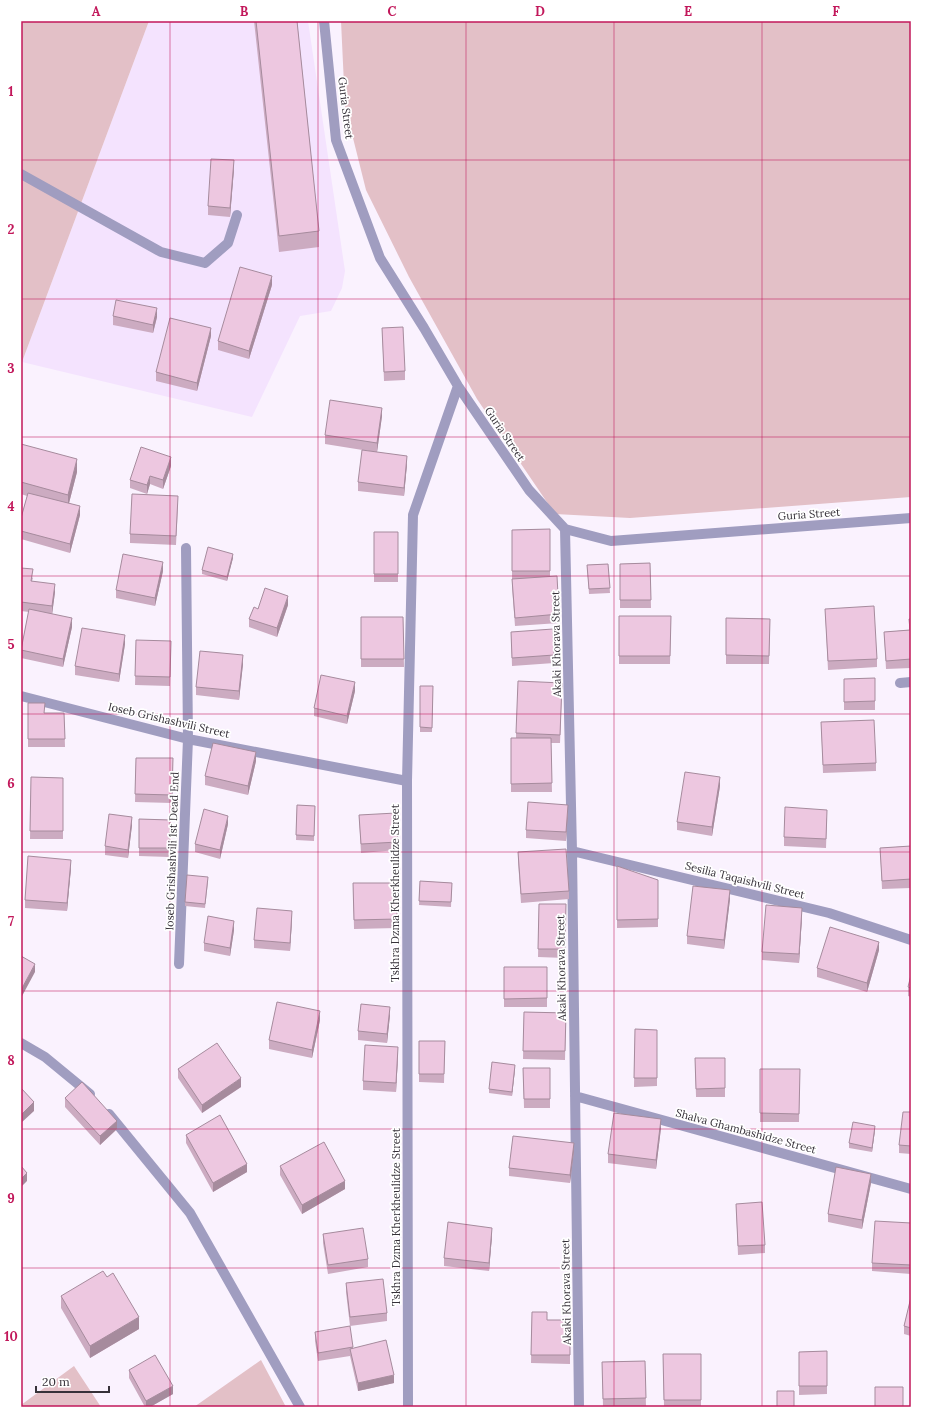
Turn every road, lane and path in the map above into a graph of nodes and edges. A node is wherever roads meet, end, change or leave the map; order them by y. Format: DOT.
graph roads {
  1 [pos="324,21"];
  2 [pos="21,174"];
  3 [pos="238,215"];
  4 [pos="458,386"];
  5 [pos="911,518"];
  6 [pos="566,529"];
  7 [pos="186,548"];
  8 [pos="911,682"];
  9 [pos="900,683"];
  10 [pos="21,696"];
  11 [pos="188,739"];
  12 [pos="407,781"];
  13 [pos="572,851"];
  14 [pos="911,940"];
  15 [pos="179,964"];
  16 [pos="21,1043"];
  17 [pos="575,1096"];
  18 [pos="911,1189"];
  19 [pos="300,1407"];
  20 [pos="408,1407"];
  21 [pos="579,1407"];
  1 -- 4 [label="street, Guria Street"];
  2 -- 3 [label="street"];
  4 -- 6 [label="street, Guria Street"];
  4 -- 12 [label="street, Tskhra Dzma Kherkheulidze Street"];
  5 -- 6 [label="street, Guria Street"];
  6 -- 13 [label="street, Akaki Khorava Street"];
  7 -- 11 [label="street, Ioseb Grishashvili 1st Dead End"];
  8 -- 9 [label="street"];
  10 -- 11 [label="street, Ioseb Grishashvili Street"];
  11 -- 12 [label="street, Ioseb Grishashvili Street"];
  11 -- 15 [label="street, Ioseb Grishashvili 1st Dead End"];
  12 -- 20 [label="street, Tskhra Dzma Kherkheulidze Street"];
  13 -- 14 [label="street, Sesilia Taqaishvili Street"];
  13 -- 17 [label="street, Akaki Khorava Street"];
  16 -- 19 [label="street"];
  17 -- 18 [label="street, Shalva Ghambashidze Street"];
  17 -- 21 [label="street, Akaki Khorava Street"];
}
